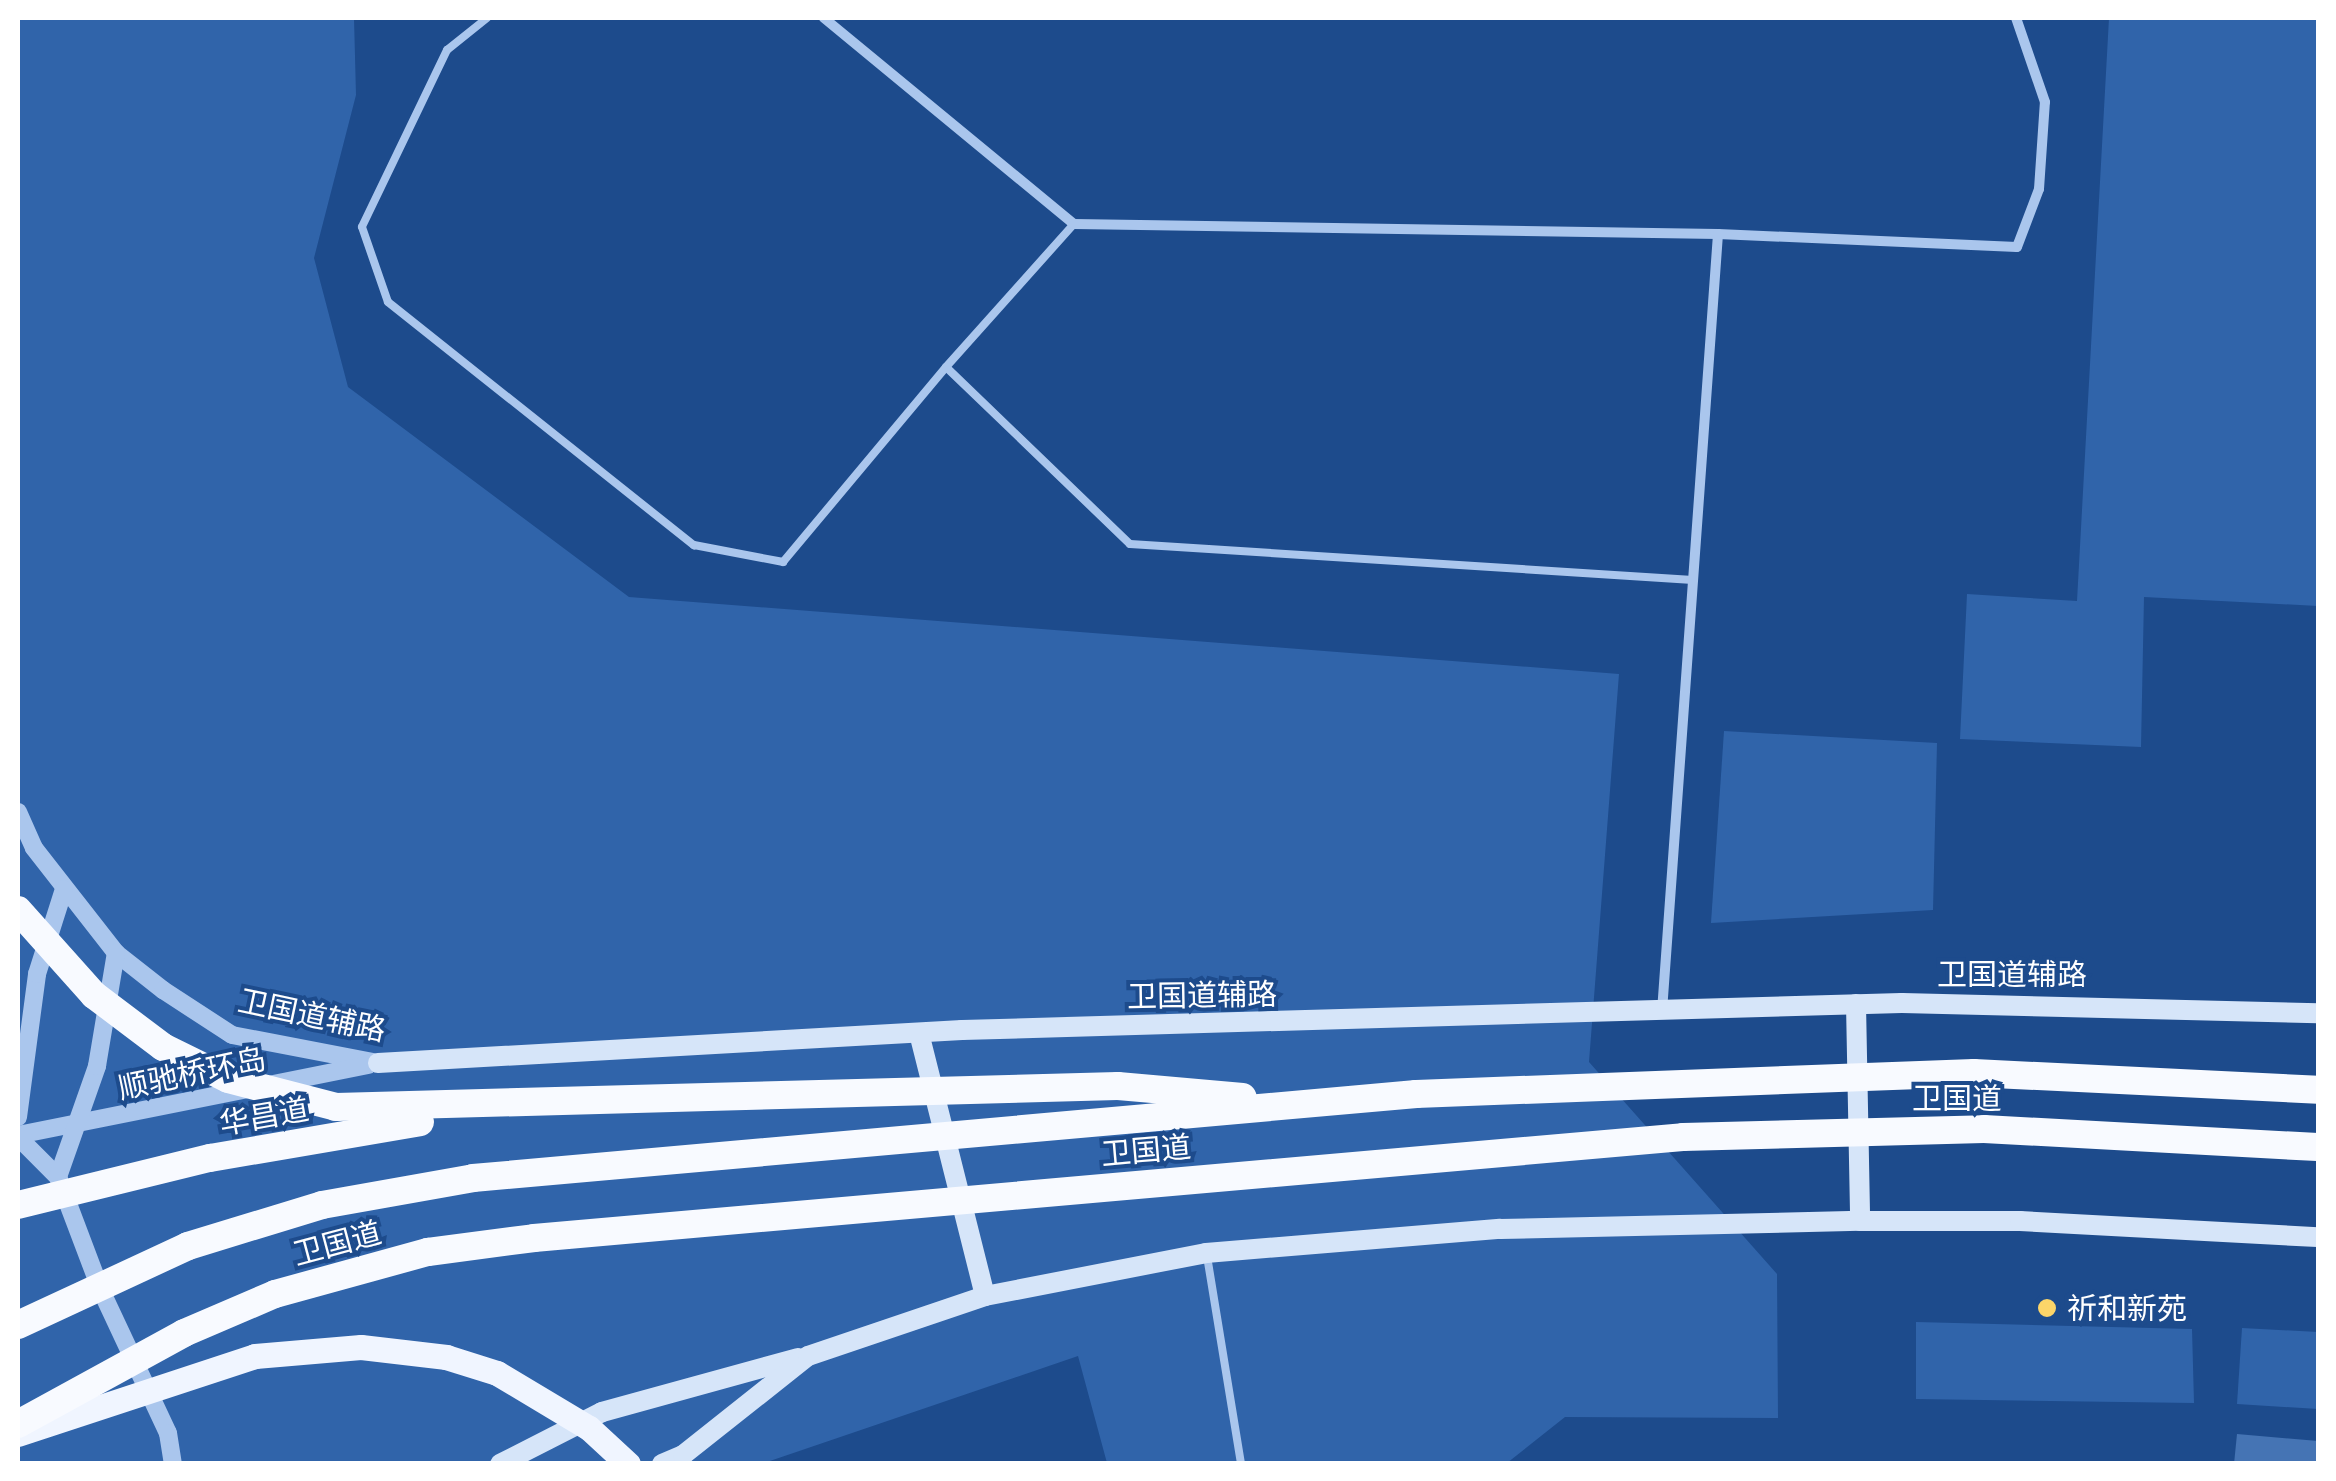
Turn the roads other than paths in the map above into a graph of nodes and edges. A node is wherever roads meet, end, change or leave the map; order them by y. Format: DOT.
graph roads {
  1 [pos="487,18"];
  2 [pos="824,18"];
  3 [pos="2016,18"];
  4 [pos="1074,224"];
  5 [pos="1718,234"];
  6 [pos="946,368"];
  7 [pos="1693,580"];
  8 [pos="18,812"];
  9 [pos="64,890"];
  10 [pos="18,910"];
  11 [pos="116,953"];
  12 [pos="1856,1004"];
  13 [pos="1662,1012"];
  14 [pos="2318,1014"];
  15 [pos="918,1033"];
  16 [pos="378,1063"];
  17 [pos="2318,1090"];
  18 [pos="1289,1101"];
  19 [pos="525,1105"];
  20 [pos="18,1117"];
  21 [pos="74,1125"];
  22 [pos="18,1136"];
  23 [pos="2318,1146"];
  24 [pos="58,1177"];
  25 [pos="18,1205"];
  26 [pos="1860,1221"];
  27 [pos="2318,1237"];
  28 [pos="1206,1253"];
  29 [pos="985,1296"];
  30 [pos="18,1325"];
  31 [pos="808,1356"];
  32 [pos="18,1424"];
  33 [pos="18,1434"];
  34 [pos="173,1464"];
  35 [pos="500,1464"];
  36 [pos="628,1464"];
  37 [pos="662,1464"];
  38 [pos="1240,1464"];
  1 -- 6 [label="lane"];
  2 -- 4 [label="street"];
  3 -- 5 [label="street"];
  4 -- 5 [label="street"];
  4 -- 6 [label="lane"];
  5 -- 7 [label="street"];
  6 -- 7 [label="lane"];
  7 -- 13 [label="street"];
  8 -- 9 [label="street, 卫国道辅路"];
  9 -- 11 [label="street, 卫国道辅路"];
  9 -- 20 [label="street"];
  10 -- 19 [label="highway, bridge"];
  11 -- 16 [label="street, 卫国道辅路"];
  11 -- 21 [label="street"];
  12 -- 13 [label="main road, 卫国道辅路"];
  12 -- 14 [label="main road, 卫国道辅路"];
  12 -- 26 [label="main road"];
  13 -- 15 [label="main road, 卫国道辅路"];
  15 -- 16 [label="main road, 卫国道辅路"];
  15 -- 29 [label="main road"];
  16 -- 21 [label="street, 顺驰桥环岛"];
  17 -- 18 [label="highway, 卫国道, bridge"];
  18 -- 19 [label="highway, 卫国道, bridge"];
  18 -- 30 [label="highway, 卫国道, bridge"];
  19 -- 25 [label="highway, 华昌道, bridge"];
  21 -- 22 [label="street, 顺驰桥环岛"];
  21 -- 24 [label="street"];
  22 -- 24 [label="street"];
  23 -- 32 [label="highway, 卫国道, bridge"];
  24 -- 34 [label="street"];
  26 -- 27 [label="main road"];
  26 -- 28 [label="main road"];
  28 -- 29 [label="main road"];
  28 -- 38 [label="lane"];
  29 -- 31 [label="main road"];
  31 -- 35 [label="main road"];
  31 -- 37 [label="main road"];
  33 -- 36 [label="main road, bridge"];
}
